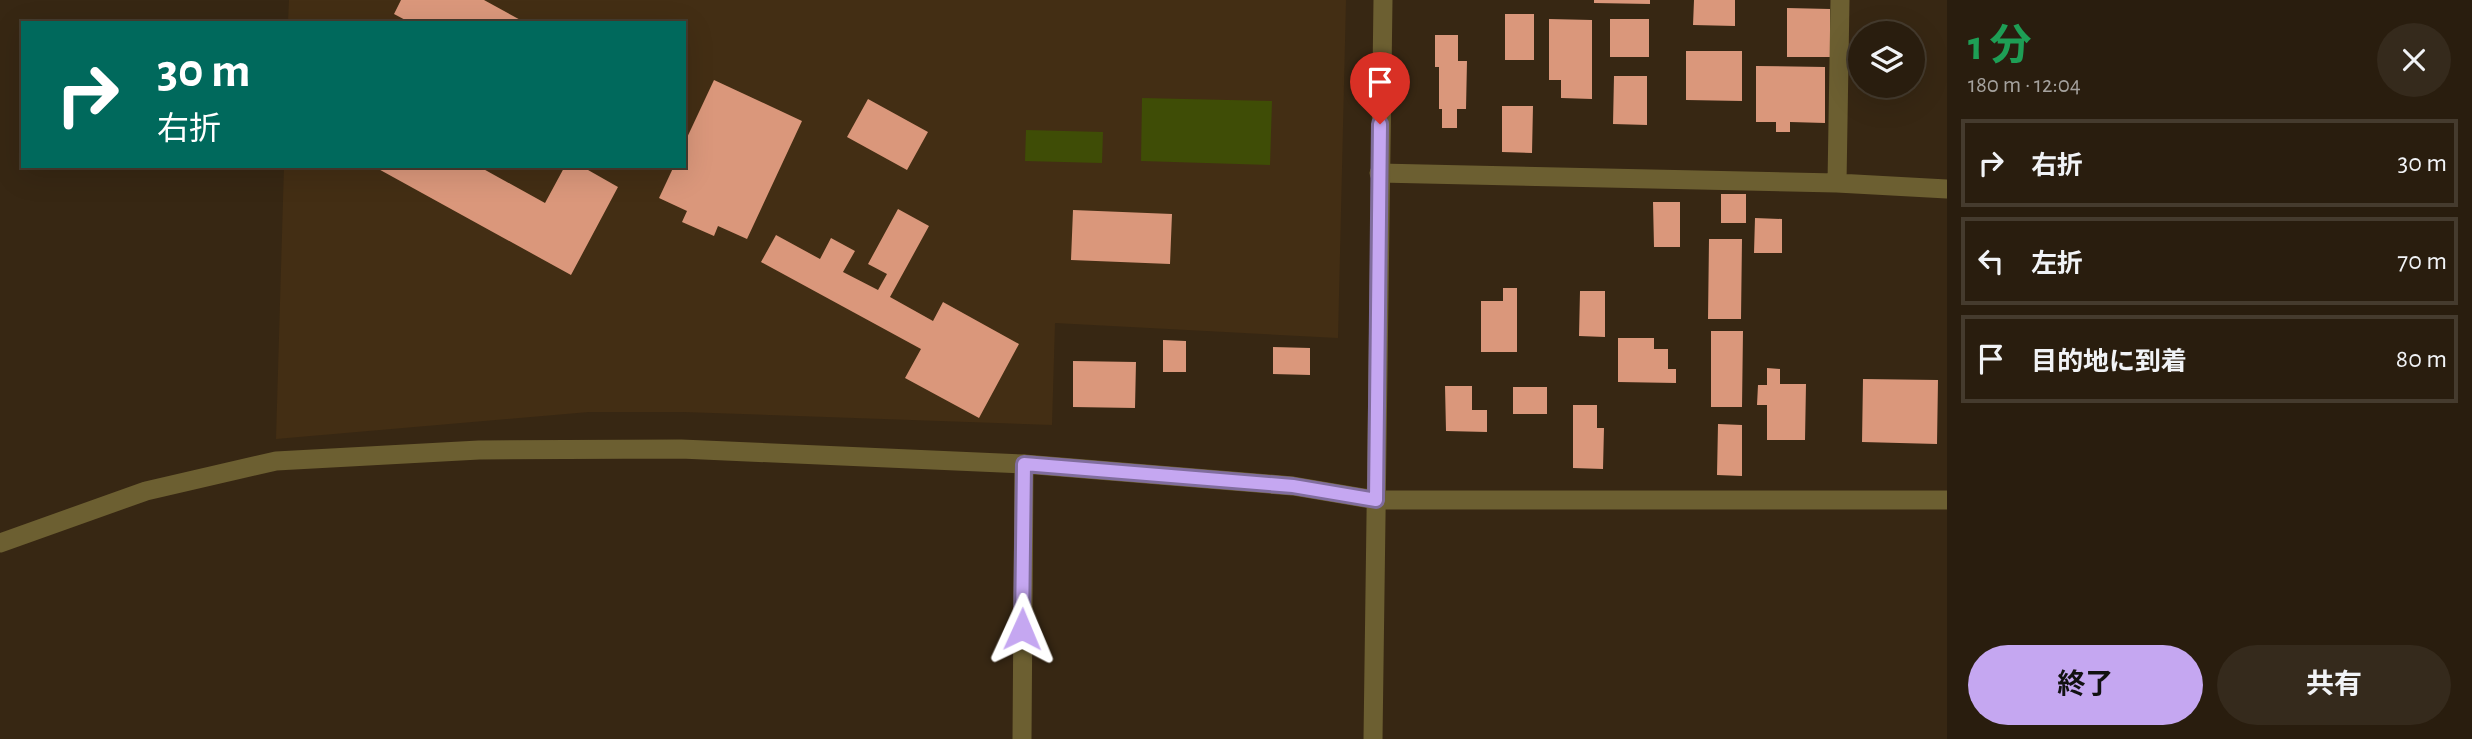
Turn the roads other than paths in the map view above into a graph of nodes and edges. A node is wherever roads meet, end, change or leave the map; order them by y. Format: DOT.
graph roads {
  1 [pos="1383,0"];
  2 [pos="1840,0"];
  3 [pos="1379,173"];
  4 [pos="1838,183"];
  5 [pos="1947,189"];
  6 [pos="1024,464"];
  7 [pos="1376,500"];
  8 [pos="1947,500"];
  9 [pos="0,543"];
  10 [pos="1022,739"];
  11 [pos="1373,739"];
  1 -- 3 [label="street"];
  2 -- 4 [label="street"];
  3 -- 4 [label="street"];
  3 -- 7 [label="street"];
  4 -- 5 [label="street"];
  6 -- 7 [label="street"];
  6 -- 9 [label="street"];
  6 -- 10 [label="street"];
  7 -- 8 [label="street"];
  7 -- 11 [label="street"];
}
